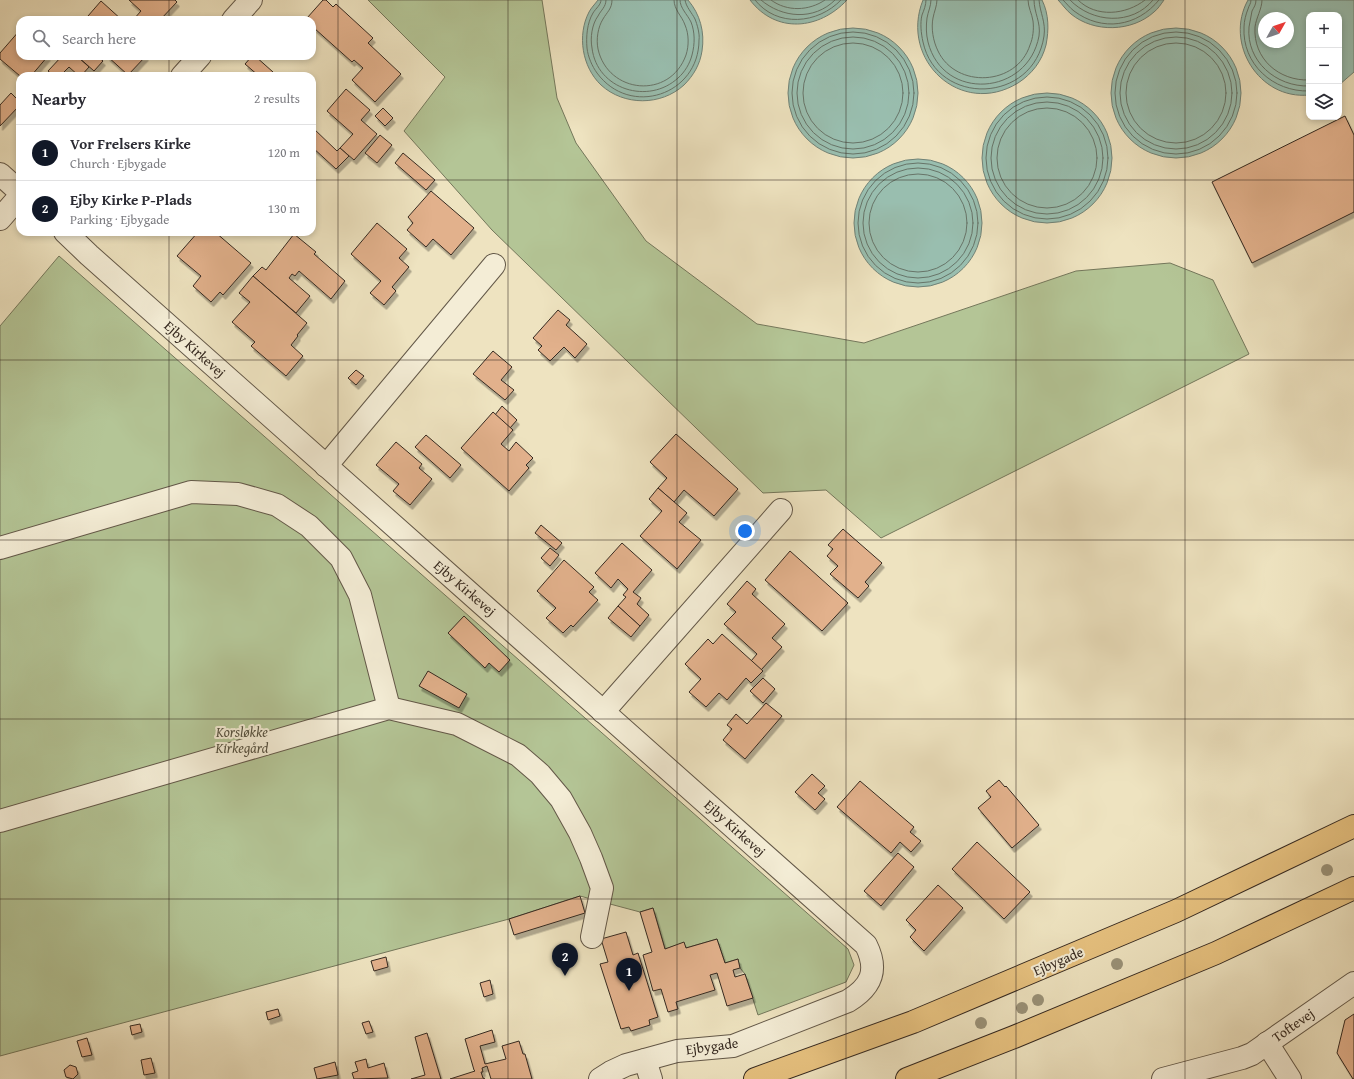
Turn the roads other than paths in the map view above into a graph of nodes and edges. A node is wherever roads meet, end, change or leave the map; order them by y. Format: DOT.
graph roads {
  1 [pos="251,0"];
  2 [pos="237,16"];
  3 [pos="196,60"];
  4 [pos="186,72"];
  5 [pos="0,174"];
  6 [pos="16,188"];
  7 [pos="16,201"];
  8 [pos="0,219"];
  9 [pos="69,236"];
  10 [pos="494,265"];
  11 [pos="326,466"];
  12 [pos="781,510"];
  13 [pos="0,548"];
  14 [pos="390,708"];
  15 [pos="603,712"];
  16 [pos="0,821"];
  17 [pos="1354,826"];
  18 [pos="1354,888"];
  19 [pos="592,938"];
  20 [pos="866,945"];
  21 [pos="1354,983"];
  22 [pos="1267,1043"];
  23 [pos="648,1069"];
  24 [pos="600,1079"];
  25 [pos="755,1079"];
  26 [pos="907,1079"];
  27 [pos="1163,1079"];
  28 [pos="1290,1079"];
  1 -- 2 [label="street"];
  3 -- 4 [label="street"];
  5 -- 6 [label="street"];
  7 -- 8 [label="street"];
  9 -- 11 [label="street, Ejby Kirkevej"];
  10 -- 11 [label="street"];
  11 -- 15 [label="street, Ejby Kirkevej"];
  12 -- 15 [label="street"];
  13 -- 14 [label="street"];
  14 -- 16 [label="street"];
  14 -- 19 [label="street"];
  15 -- 20 [label="street, Ejby Kirkevej"];
  17 -- 25 [label="main road, Ejbygade"];
  18 -- 26 [label="main road"];
  20 -- 23 [label="street, Ejbygade"];
  21 -- 22 [label="street, Toftevej"];
  22 -- 27 [label="street"];
  22 -- 28 [label="street, Toftevej"];
  23 -- 24 [label="street, Ejbygade"];
}
